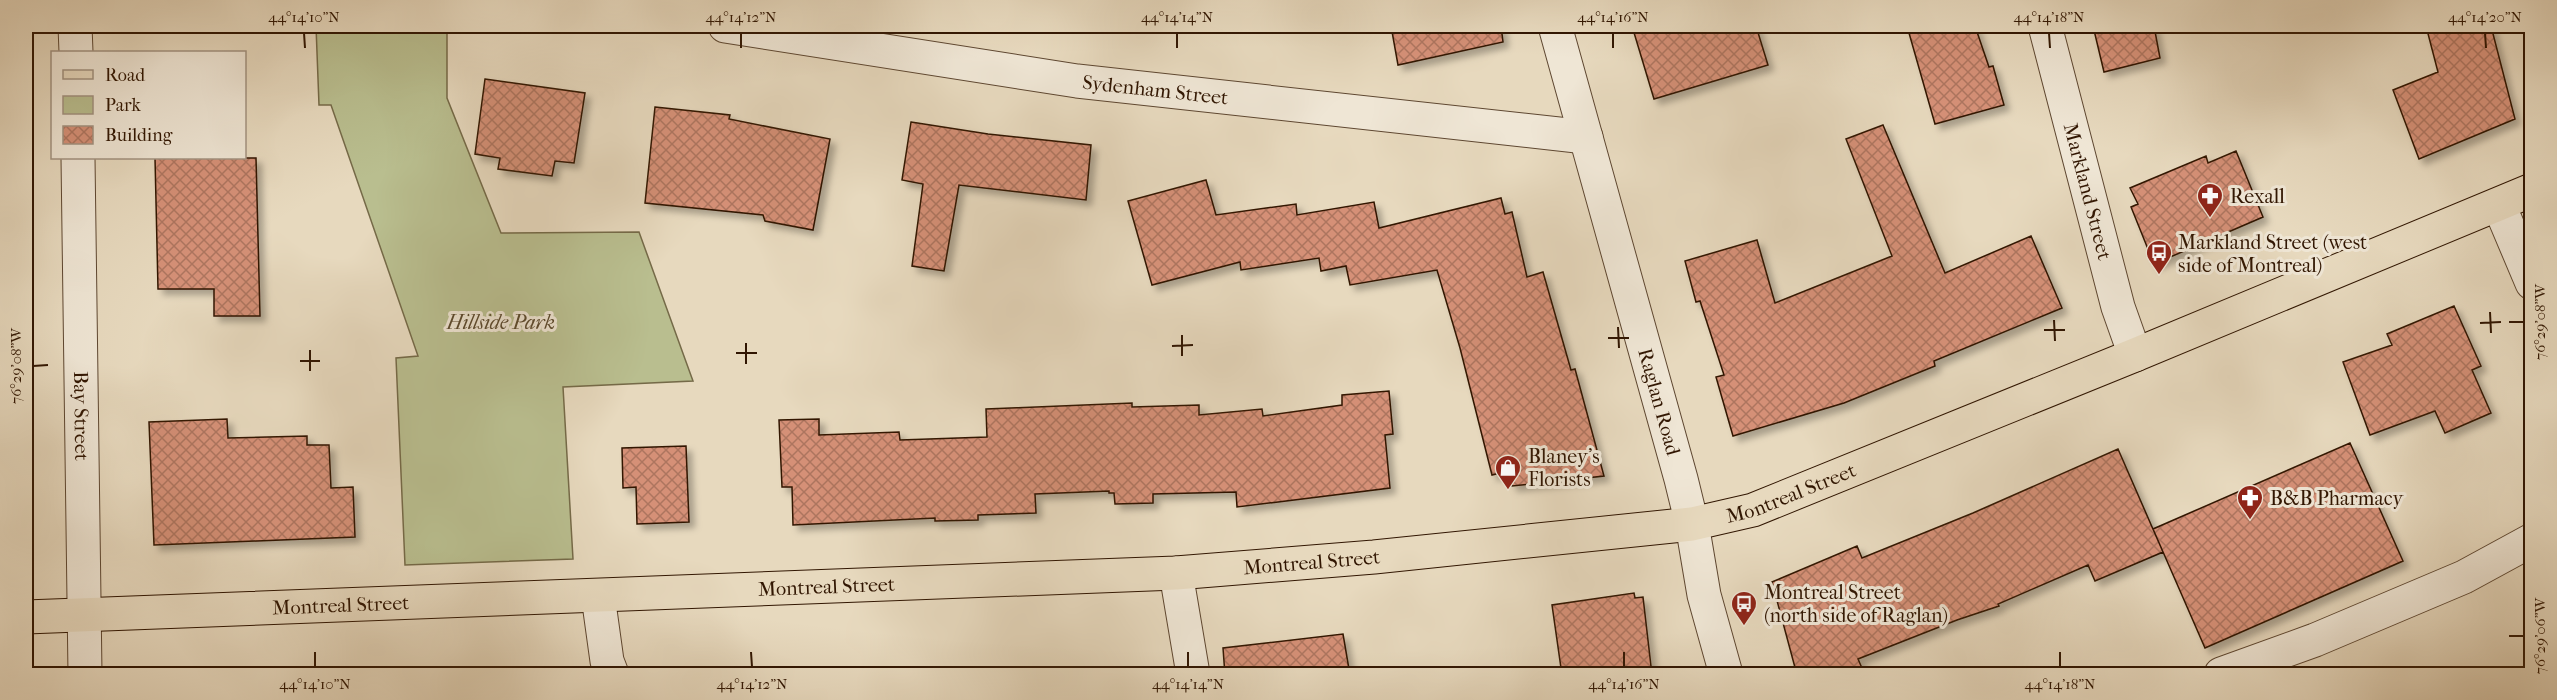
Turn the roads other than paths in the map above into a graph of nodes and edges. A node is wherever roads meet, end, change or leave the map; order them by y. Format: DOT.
graph roads {
  1 [pos="75,26"];
  2 [pos="725,26"];
  3 [pos="1555,26"];
  4 [pos="2045,26"];
  5 [pos="76,51"];
  6 [pos="1586,137"];
  7 [pos="78,159"];
  8 [pos="2532,190"];
  9 [pos="2499,205"];
  10 [pos="2532,283"];
  11 [pos="2136,355"];
  12 [pos="1692,524"];
  13 [pos="2532,540"];
  14 [pos="1176,573"];
  15 [pos="598,596"];
  16 [pos="84,614"];
  17 [pos="26,617"];
  18 [pos="85,675"];
  19 [pos="612,675"];
  20 [pos="1193,675"];
  21 [pos="1726,675"];
  22 [pos="2221,675"];
  1 -- 5 [label="street"];
  2 -- 6 [label="street, Sydenham Street"];
  3 -- 6 [label="street, Raglan Road"];
  4 -- 11 [label="street, Markland Street"];
  6 -- 12 [label="street, Raglan Road"];
  7 -- 16 [label="street, Bay Street"];
  8 -- 9 [label="main road, Montreal Street"];
  9 -- 10 [label="street"];
  9 -- 11 [label="main road, Montreal Street"];
  11 -- 12 [label="main road, Montreal Street"];
  12 -- 14 [label="main road, Montreal Street"];
  12 -- 21 [label="street, Raglan Road"];
  13 -- 22 [label="street"];
  14 -- 15 [label="main road, Montreal Street"];
  14 -- 20 [label="street"];
  15 -- 16 [label="main road, Montreal Street"];
  15 -- 19 [label="street"];
  16 -- 17 [label="main road, Montreal Street"];
  16 -- 18 [label="street, Bay Street"];
}
